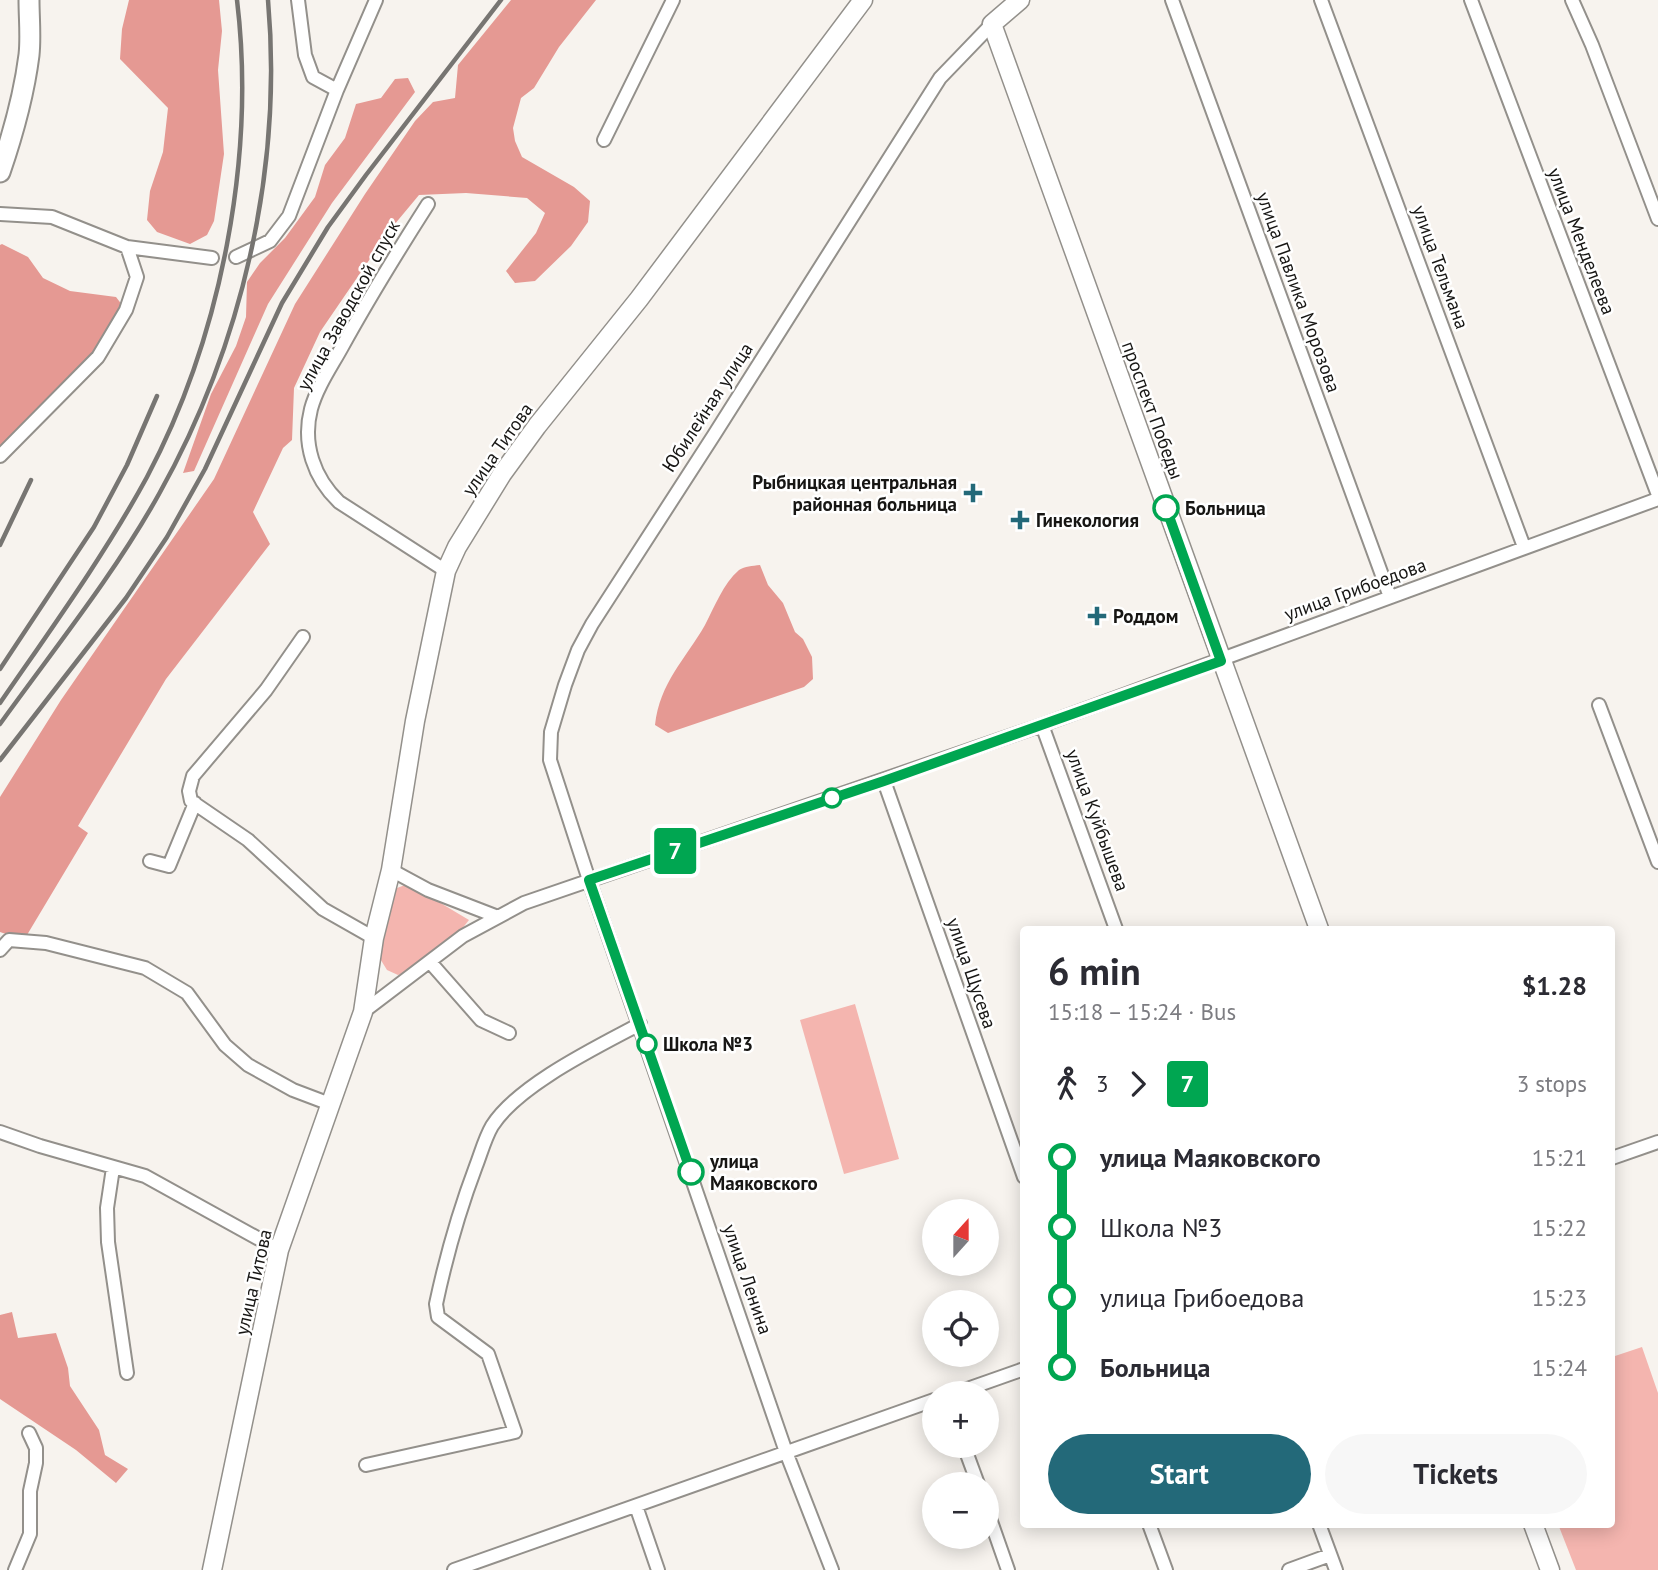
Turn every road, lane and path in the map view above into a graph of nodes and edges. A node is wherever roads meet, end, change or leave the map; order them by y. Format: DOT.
graph roads {
  1 [pos="29,0"];
  2 [pos="298,0"];
  3 [pos="376,0"];
  4 [pos="673,0"];
  5 [pos="863,0"];
  6 [pos="1020,0"];
  7 [pos="1172,0"];
  8 [pos="1321,0"];
  9 [pos="1471,0"];
  10 [pos="1572,0"];
  11 [pos="992,24"];
  12 [pos="337,90"];
  13 [pos="604,140"];
  14 [pos="0,173"];
  15 [pos="428,204"];
  16 [pos="0,214"];
  17 [pos="1658,219"];
  18 [pos="127,247"];
  19 [pos="236,257"];
  20 [pos="212,258"];
  21 [pos="0,456"];
  22 [pos="1658,497"];
  23 [pos="1524,547"];
  24 [pos="446,571"];
  25 [pos="1390,597"];
  26 [pos="303,637"];
  27 [pos="1221,661"];
  28 [pos="1600,705"];
  29 [pos="1042,724"];
  30 [pos="884,781"];
  31 [pos="195,803"];
  32 [pos="150,861"];
  33 [pos="1658,862"];
  34 [pos="391,870"];
  35 [pos="589,880"];
  36 [pos="498,917"];
  37 [pos="1115,926"];
  38 [pos="1318,926"];
  39 [pos="374,938"];
  40 [pos="0,950"];
  41 [pos="430,962"];
  42 [pos="363,1012"];
  43 [pos="640,1024"];
  44 [pos="509,1033"];
  45 [pos="330,1104"];
  46 [pos="0,1132"];
  47 [pos="1658,1142"];
  48 [pos="1615,1157"];
  49 [pos="1020,1166"];
  50 [pos="113,1168"];
  51 [pos="279,1250"];
  52 [pos="1020,1370"];
  53 [pos="127,1373"];
  54 [pos="990,1381"];
  55 [pos="922,1405"];
  56 [pos="29,1433"];
  57 [pos="786,1452"];
  58 [pos="366,1465"];
  59 [pos="636,1506"];
  60 [pos="1150,1528"];
  61 [pos="1321,1528"];
  62 [pos="1534,1528"];
  63 [pos="999,1544"];
  64 [pos="1331,1555"];
  65 [pos="490,1564"];
  66 [pos="15,1570"];
  67 [pos="212,1570"];
  68 [pos="454,1570"];
  69 [pos="658,1570"];
  70 [pos="832,1570"];
  71 [pos="1008,1570"];
  72 [pos="1166,1570"];
  73 [pos="1289,1570"];
  74 [pos="1336,1570"];
  75 [pos="1550,1570"];
  1 -- 14 [label="main road"];
  2 -- 12 [label="street"];
  3 -- 12 [label="street"];
  4 -- 13 [label="street"];
  5 -- 24 [label="street, улица Титова"];
  6 -- 11 [label="street, Юбилейная улица"];
  7 -- 25 [label="street, улица Павлика Морозова"];
  8 -- 23 [label="street, улица Тельмана"];
  9 -- 22 [label="street, улица Менделеева"];
  10 -- 17 [label="street"];
  11 -- 27 [label="street, проспект Победы"];
  11 -- 35 [label="street, Юбилейная улица"];
  12 -- 19 [label="street"];
  15 -- 24 [label="street, улица Заводской спуск"];
  16 -- 18 [label="street"];
  18 -- 20 [label="street"];
  18 -- 21 [label="street"];
  22 -- 23 [label="street, улица Грибоедова"];
  23 -- 25 [label="street, улица Грибоедова"];
  24 -- 34 [label="street, улица Титова"];
  25 -- 27 [label="street, улица Грибоедова"];
  26 -- 31 [label="street"];
  27 -- 29 [label="street, улица Грибоедова"];
  27 -- 38 [label="street, проспект Победы"];
  28 -- 33 [label="street"];
  29 -- 30 [label="street, улица Грибоедова"];
  29 -- 37 [label="street, улица Куйбышева"];
  30 -- 35 [label="street, улица Грибоедова"];
  30 -- 49 [label="street, улица Щусева"];
  31 -- 32 [label="street"];
  31 -- 39 [label="street"];
  34 -- 36 [label="street"];
  34 -- 39 [label="street, улица Титова"];
  35 -- 36 [label="street"];
  35 -- 43 [label="street, улица Ленина"];
  36 -- 41 [label="street"];
  39 -- 42 [label="street, улица Титова"];
  40 -- 45 [label="street"];
  41 -- 42 [label="street"];
  41 -- 44 [label="street"];
  42 -- 45 [label="street, улица Титова"];
  43 -- 57 [label="street, улица Ленина"];
  43 -- 58 [label="street"];
  45 -- 51 [label="street, улица Титова"];
  46 -- 50 [label="street"];
  47 -- 48 [label="street"];
  50 -- 51 [label="street"];
  50 -- 53 [label="street"];
  51 -- 67 [label="street, улица Титова"];
  52 -- 54 [label="street"];
  55 -- 57 [label="street"];
  56 -- 66 [label="street"];
  57 -- 59 [label="street"];
  57 -- 70 [label="street, улица Ленина"];
  59 -- 65 [label="street"];
  59 -- 69 [label="street"];
  60 -- 72 [label="street"];
  61 -- 64 [label="street"];
  62 -- 75 [label="street"];
  63 -- 71 [label="street"];
  64 -- 73 [label="street"];
  64 -- 74 [label="street"];
  65 -- 68 [label="street"];
}
